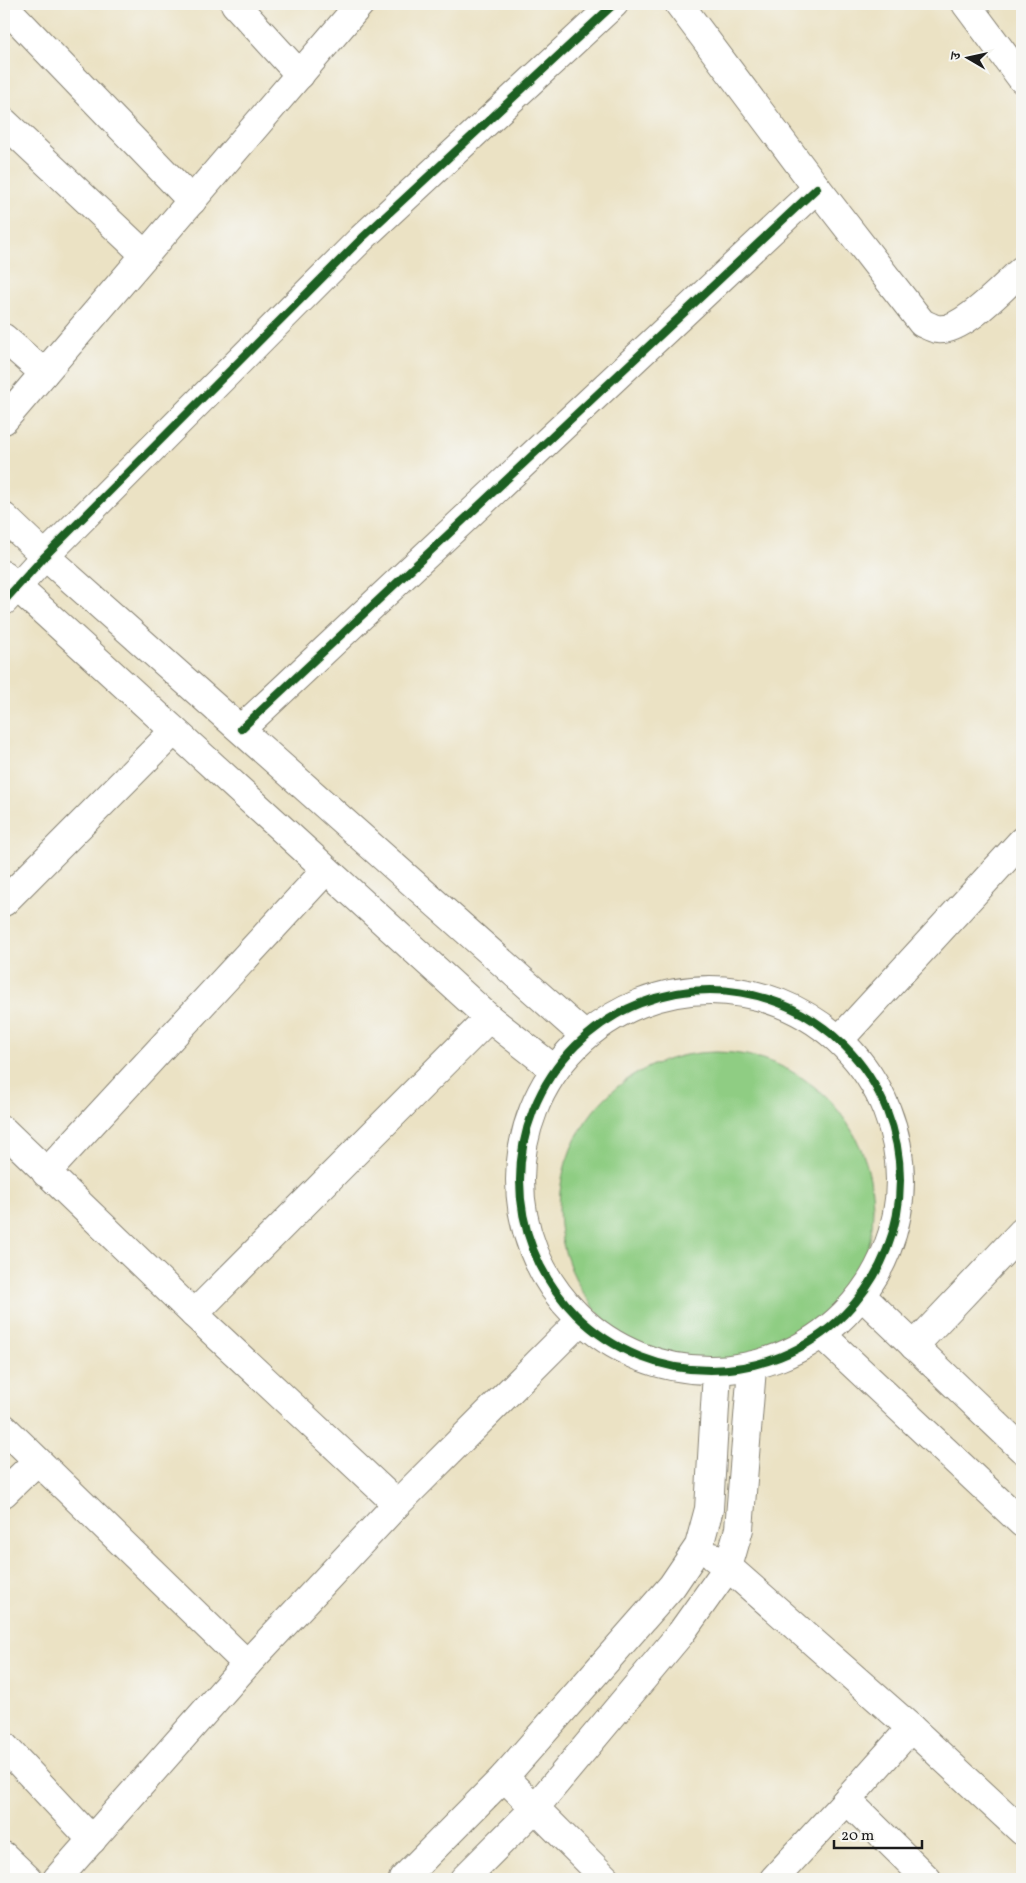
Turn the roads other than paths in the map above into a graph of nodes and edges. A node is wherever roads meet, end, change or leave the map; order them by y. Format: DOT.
graph roads {
  1 [pos="235,4"];
  2 [pos="360,4"];
  3 [pos="614,4"];
  4 [pos="679,4"];
  5 [pos="966,4"];
  6 [pos="4,6"];
  7 [pos="300,75"];
  8 [pos="1022,80"];
  9 [pos="4,122"];
  10 [pos="817,188"];
  11 [pos="192,201"];
  12 [pos="145,256"];
  13 [pos="1022,270"];
  14 [pos="4,338"];
  15 [pos="44,373"];
  16 [pos="4,420"];
  17 [pos="4,517"];
  18 [pos="45,556"];
  19 [pos="8,587"];
  20 [pos="241,729"];
  21 [pos="174,731"];
  22 [pos="1022,841"];
  23 [pos="326,870"];
  24 [pos="4,902"];
  25 [pos="489,1018"];
  26 [pos="585,1036"];
  27 [pos="840,1039"];
  28 [pos="554,1069"];
  29 [pos="4,1131"];
  30 [pos="46,1173"];
  31 [pos="1022,1232"];
  32 [pos="862,1296"];
  33 [pos="194,1314"];
  34 [pos="580,1321"];
  35 [pos="822,1335"];
  36 [pos="914,1346"];
  37 [pos="752,1368"];
  38 [pos="717,1372"];
  39 [pos="4,1428"];
  40 [pos="1022,1448"];
  41 [pos="37,1461"];
  42 [pos="4,1493"];
  43 [pos="397,1504"];
  44 [pos="1022,1523"];
  45 [pos="699,1546"];
  46 [pos="728,1567"];
  47 [pos="247,1664"];
  48 [pos="911,1728"];
  49 [pos="4,1746"];
  50 [pos="504,1777"];
  51 [pos="848,1800"];
  52 [pos="534,1809"];
  53 [pos="1022,1831"];
  54 [pos="92,1840"];
  55 [pos="4,1856"];
  56 [pos="28,1879"];
  57 [pos="57,1879"];
  58 [pos="403,1879"];
  59 [pos="464,1879"];
  60 [pos="606,1879"];
  61 [pos="774,1879"];
  62 [pos="927,1879"];
  1 -- 7 [label="street"];
  2 -- 7 [label="street"];
  3 -- 18 [label="street"];
  4 -- 10 [label="street"];
  5 -- 8 [label="street"];
  6 -- 11 [label="street"];
  7 -- 11 [label="street"];
  9 -- 12 [label="street"];
  10 -- 13 [label="street"];
  10 -- 20 [label="street"];
  11 -- 12 [label="street"];
  12 -- 15 [label="street"];
  14 -- 15 [label="street"];
  15 -- 16 [label="street"];
  17 -- 18 [label="street"];
  18 -- 19 [label="street"];
  18 -- 20 [label="street"];
  19 -- 21 [label="street"];
  20 -- 26 [label="street"];
  21 -- 23 [label="street"];
  21 -- 24 [label="street"];
  22 -- 27 [label="street"];
  23 -- 25 [label="street"];
  23 -- 30 [label="street"];
  25 -- 28 [label="street"];
  25 -- 33 [label="street"];
  26 -- 27 [label="street"];
  26 -- 28 [label="street"];
  27 -- 32 [label="street"];
  28 -- 34 [label="street"];
  29 -- 30 [label="street"];
  30 -- 33 [label="street"];
  31 -- 36 [label="street"];
  32 -- 35 [label="street"];
  32 -- 36 [label="street"];
  33 -- 43 [label="street"];
  34 -- 38 [label="street"];
  34 -- 43 [label="street"];
  35 -- 37 [label="street"];
  35 -- 44 [label="street"];
  36 -- 40 [label="street"];
  37 -- 38 [label="street"];
  37 -- 46 [label="street"];
  38 -- 45 [label="street"];
  39 -- 41 [label="street"];
  41 -- 42 [label="street"];
  41 -- 47 [label="street"];
  43 -- 47 [label="street"];
  45 -- 46 [label="street"];
  45 -- 50 [label="street"];
  46 -- 48 [label="street"];
  46 -- 52 [label="street"];
  47 -- 54 [label="street"];
  48 -- 51 [label="street"];
  48 -- 53 [label="street"];
  49 -- 54 [label="street"];
  50 -- 52 [label="street"];
  50 -- 58 [label="street"];
  51 -- 61 [label="street"];
  51 -- 62 [label="street"];
  52 -- 59 [label="street"];
  52 -- 60 [label="street"];
  54 -- 57 [label="street"];
  55 -- 56 [label="street"];
}
